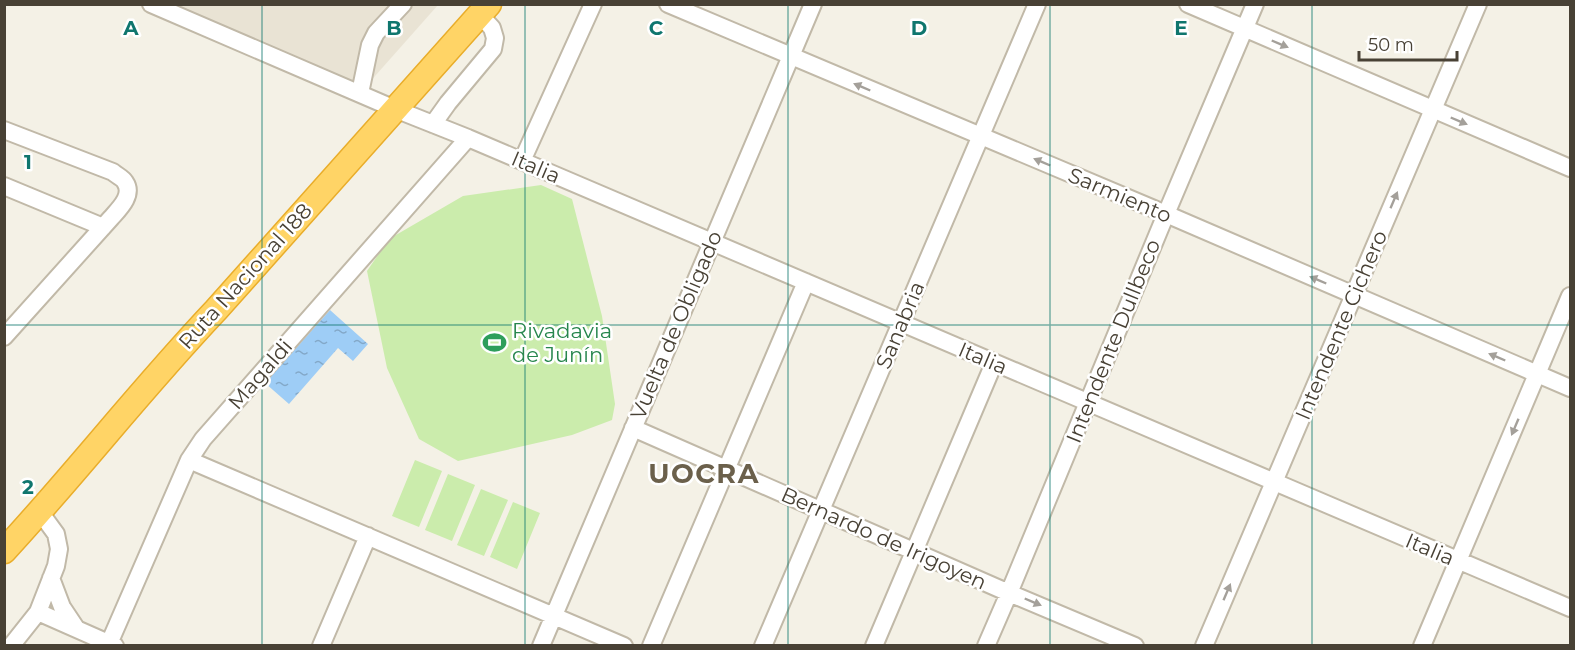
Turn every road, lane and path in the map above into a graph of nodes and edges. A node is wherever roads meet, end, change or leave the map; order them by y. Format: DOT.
graph roads {
  1 [pos="151,4"];
  2 [pos="403,4"];
  3 [pos="593,4"];
  4 [pos="668,4"];
  5 [pos="813,4"];
  6 [pos="1037,4"];
  7 [pos="1188,4"];
  8 [pos="1255,4"];
  9 [pos="1478,4"];
  10 [pos="484,10"];
  11 [pos="1245,29"];
  12 [pos="791,57"];
  13 [pos="360,93"];
  14 [pos="1433,109"];
  15 [pos="395,110"];
  16 [pos="433,124"];
  17 [pos="4,130"];
  18 [pos="980,136"];
  19 [pos="468,138"];
  20 [pos="522,161"];
  21 [pos="1570,168"];
  22 [pos="4,186"];
  23 [pos="1166,214"];
  24 [pos="103,227"];
  25 [pos="711,242"];
  26 [pos="806,282"];
  27 [pos="1354,295"];
  28 [pos="1570,296"];
  29 [pos="901,323"];
  30 [pos="4,337"];
  31 [pos="994,363"];
  32 [pos="1537,374"];
  33 [pos="1570,388"];
  34 [pos="1088,403"];
  35 [pos="633,428"];
  36 [pos="189,460"];
  37 [pos="726,469"];
  38 [pos="1274,483"];
  39 [pos="821,510"];
  40 [pos="40,512"];
  41 [pos="368,536"];
  42 [pos="4,551"];
  43 [pos="914,551"];
  44 [pos="1458,561"];
  45 [pos="51,578"];
  46 [pos="1009,592"];
  47 [pos="1570,608"];
  48 [pos="38,612"];
  49 [pos="554,615"];
  50 [pos="76,628"];
  51 [pos="111,644"];
  52 [pos="11,645"];
  53 [pos="321,645"];
  54 [pos="541,645"];
  55 [pos="624,645"];
  56 [pos="651,645"];
  57 [pos="763,645"];
  58 [pos="874,645"];
  59 [pos="986,645"];
  60 [pos="1135,645"];
  61 [pos="1204,645"];
  62 [pos="1422,645"];
  1 -- 13 [label="street, Italia"];
  2 -- 13 [label="street"];
  3 -- 20 [label="street"];
  4 -- 12 [label="street, Sarmiento"];
  5 -- 12 [label="street, Vuelta de Obligado"];
  6 -- 18 [label="street, Sanabria"];
  7 -- 11 [label="street"];
  8 -- 11 [label="street, Intendente Dullbeco"];
  9 -- 14 [label="street, Intendente Cichero"];
  10 -- 15 [label="highway, Ruta Nacional 188"];
  10 -- 16 [label="street"];
  11 -- 14 [label="street, one-way"];
  11 -- 23 [label="street, Intendente Dullbeco"];
  18 -- 12 [label="street, Sarmiento, one-way"];
  12 -- 25 [label="street, Vuelta de Obligado"];
  13 -- 15 [label="street, Italia"];
  14 -- 21 [label="street, one-way"];
  27 -- 14 [label="street, Intendente Cichero, one-way"];
  15 -- 16 [label="street, Italia"];
  15 -- 40 [label="highway, Ruta Nacional 188"];
  16 -- 19 [label="street, Italia"];
  17 -- 24 [label="street"];
  23 -- 18 [label="street, Sarmiento, one-way"];
  18 -- 29 [label="street, Sanabria"];
  19 -- 20 [label="street, Italia"];
  19 -- 36 [label="street, Magaldi"];
  20 -- 25 [label="street, Italia"];
  22 -- 24 [label="street"];
  27 -- 23 [label="street, Sarmiento, one-way"];
  23 -- 34 [label="street, Intendente Dullbeco"];
  24 -- 30 [label="street"];
  25 -- 26 [label="street, Italia"];
  25 -- 35 [label="street, Vuelta de Obligado"];
  26 -- 29 [label="street, Italia"];
  26 -- 37 [label="street"];
  32 -- 27 [label="street, Sarmiento, one-way"];
  27 -- 38 [label="street, Intendente Cichero"];
  28 -- 32 [label="street"];
  29 -- 31 [label="street, Italia"];
  29 -- 39 [label="street, Sanabria"];
  31 -- 34 [label="street, Italia"];
  31 -- 43 [label="street"];
  32 -- 33 [label="street, Sarmiento"];
  32 -- 44 [label="street, one-way"];
  34 -- 38 [label="street, Italia"];
  34 -- 46 [label="street, Intendente Dullbeco"];
  35 -- 37 [label="street, Bernardo de Irigoyen"];
  35 -- 49 [label="street, Vuelta de Obligado"];
  36 -- 41 [label="street"];
  36 -- 51 [label="street, Magaldi"];
  37 -- 39 [label="street, Bernardo de Irigoyen"];
  37 -- 56 [label="street"];
  38 -- 44 [label="street, Italia"];
  61 -- 38 [label="street, Intendente Cichero, one-way"];
  39 -- 43 [label="street, Bernardo de Irigoyen"];
  39 -- 57 [label="street, Sanabria"];
  40 -- 42 [label="highway, Ruta Nacional 188"];
  40 -- 45 [label="street"];
  41 -- 49 [label="street"];
  41 -- 53 [label="street"];
  43 -- 46 [label="street, Bernardo de Irigoyen"];
  43 -- 58 [label="street"];
  44 -- 47 [label="street, Italia"];
  44 -- 62 [label="street"];
  45 -- 48 [label="street"];
  45 -- 50 [label="street"];
  46 -- 59 [label="street, Intendente Dullbeco"];
  46 -- 60 [label="street, Bernardo de Irigoyen, one-way"];
  48 -- 50 [label="street"];
  48 -- 52 [label="street"];
  49 -- 54 [label="street, Vuelta de Obligado"];
  49 -- 55 [label="street"];
  50 -- 51 [label="street"];
}
